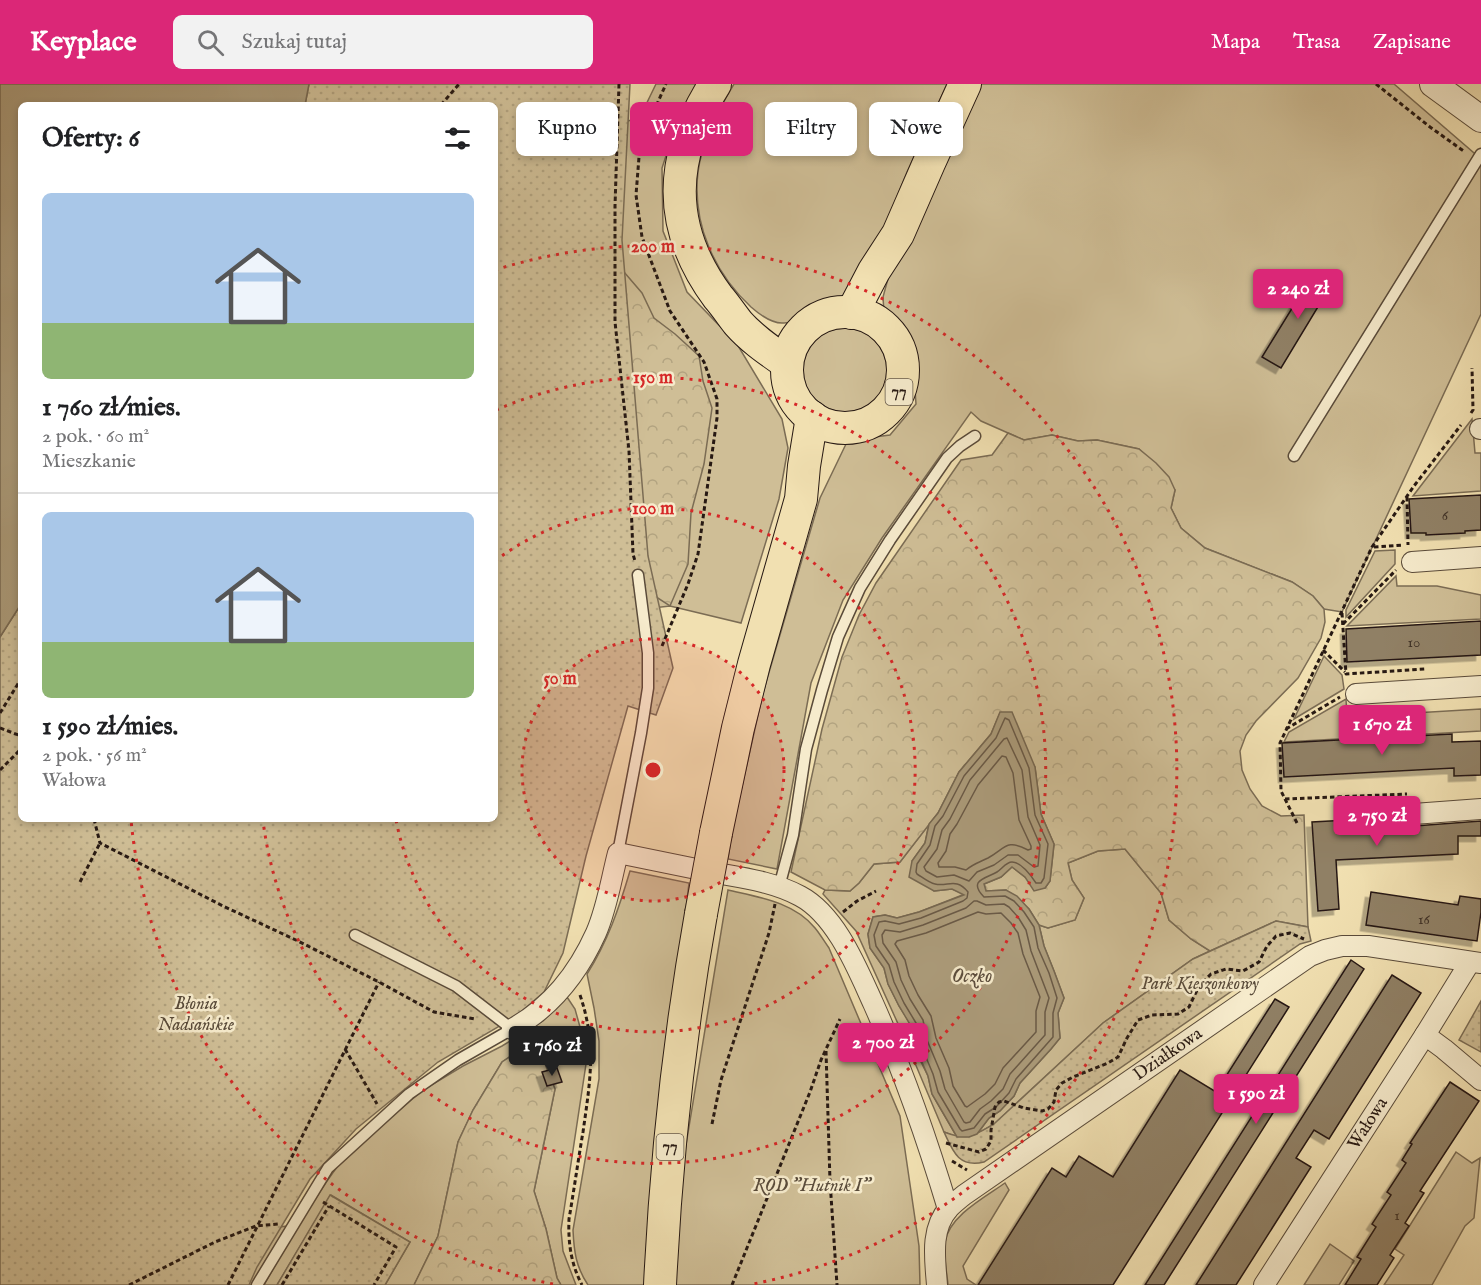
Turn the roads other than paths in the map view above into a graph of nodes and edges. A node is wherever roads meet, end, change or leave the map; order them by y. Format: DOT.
graph roads {
  1 [pos="715,84"];
  2 [pos="965,84"];
  3 [pos="1433,84"];
  4 [pos="1481,119"];
  5 [pos="1479,157"];
  6 [pos="865,318"];
  7 [pos="793,349"];
  8 [pos="825,422"];
  9 [pos="975,436"];
  10 [pos="1293,456"];
  11 [pos="1481,557"];
  12 [pos="1413,562"];
  13 [pos="638,574"];
  14 [pos="1481,686"];
  15 [pos="1356,694"];
  16 [pos="1481,809"];
  17 [pos="1400,815"];
  18 [pos="618,853"];
  19 [pos="779,887"];
  20 [pos="356,934"];
  21 [pos="1476,963"];
  22 [pos="505,1024"];
  23 [pos="1425,1035"];
  24 [pos="1481,1080"];
  25 [pos="948,1209"];
  26 [pos="257,1285"];
  27 [pos="660,1285"];
  28 [pos="937,1285"];
  29 [pos="1264,1285"];
  1 -- 7 [label="main road"];
  2 -- 6 [label="main road"];
  3 -- 4 [label="street"];
  5 -- 10 [label="lane"];
  6 -- 7 [label="main road"];
  6 -- 8 [label="main road, 77"];
  7 -- 8 [label="main road"];
  8 -- 27 [label="main road, 77, bridge"];
  9 -- 19 [label="lane"];
  11 -- 12 [label="street"];
  13 -- 18 [label="lane"];
  14 -- 15 [label="street"];
  16 -- 17 [label="street"];
  18 -- 19 [label="street"];
  18 -- 22 [label="street"];
  19 -- 25 [label="street"];
  20 -- 22 [label="lane"];
  21 -- 23 [label="street, Wałowa"];
  21 -- 25 [label="street, Działkowa"];
  22 -- 26 [label="lane"];
  23 -- 24 [label="street"];
  23 -- 29 [label="street, Wałowa"];
  25 -- 28 [label="street, Działkowa"];
}
